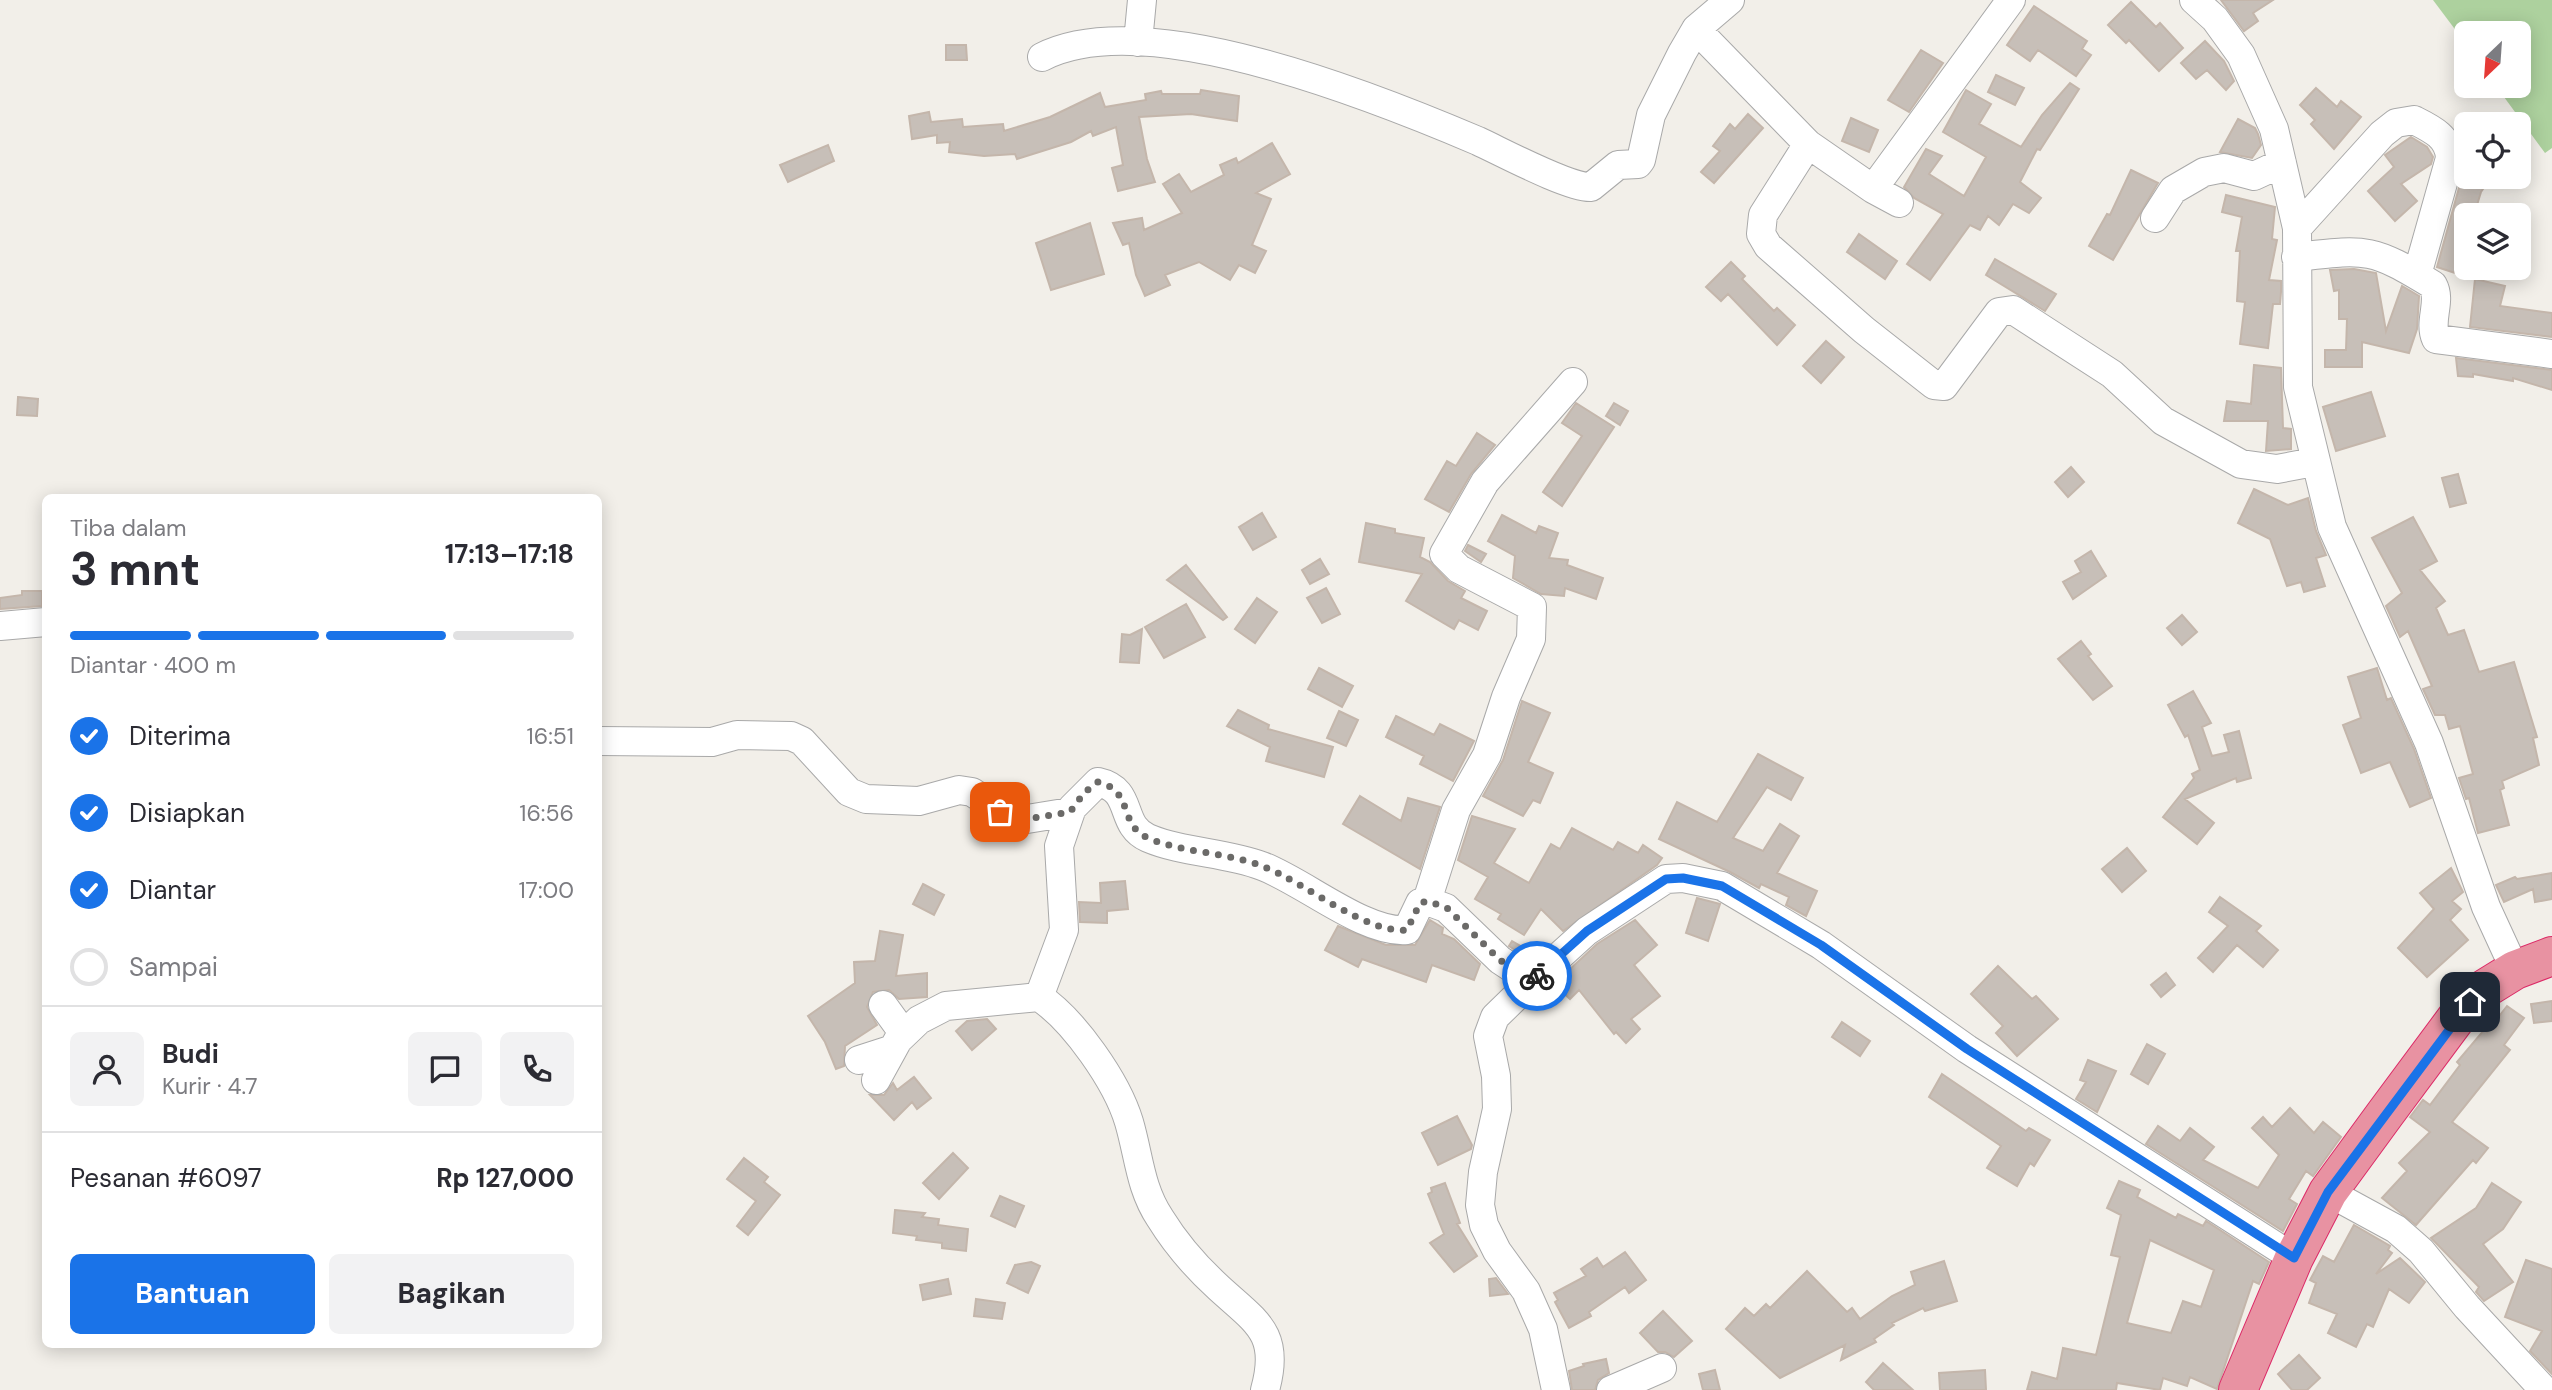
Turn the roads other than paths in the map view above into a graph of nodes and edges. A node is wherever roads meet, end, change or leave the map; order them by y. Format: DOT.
graph roads {
  1 [pos="1142,0"];
  2 [pos="1730,0"];
  3 [pos="2011,0"];
  4 [pos="2194,0"];
  5 [pos="1696,29"];
  6 [pos="1138,42"];
  7 [pos="1042,57"];
  8 [pos="1808,144"];
  9 [pos="2282,163"];
  10 [pos="1873,189"];
  11 [pos="1899,203"];
  12 [pos="2155,218"];
  13 [pos="2297,228"];
  14 [pos="2296,257"];
  15 [pos="2417,275"];
  16 [pos="2552,354"];
  17 [pos="1573,382"];
  18 [pos="2314,462"];
  19 [pos="42,622"];
  20 [pos="0,626"];
  21 [pos="602,741"];
  22 [pos="1070,812"];
  23 [pos="1427,901"];
  24 [pos="2552,956"];
  25 [pos="2515,970"];
  26 [pos="1531,981"];
  27 [pos="1031,998"];
  28 [pos="883,1005"];
  29 [pos="897,1042"];
  30 [pos="868,1070"];
  31 [pos="2328,1192"];
  32 [pos="2294,1258"];
  33 [pos="1662,1367"];
  34 [pos="1265,1390"];
  35 [pos="1556,1390"];
  36 [pos="1611,1390"];
  37 [pos="2238,1390"];
  38 [pos="2544,1390"];
  1 -- 6 [label="street"];
  2 -- 5 [label="street"];
  3 -- 10 [label="street"];
  4 -- 9 [label="street"];
  5 -- 6 [label="street"];
  5 -- 8 [label="street"];
  6 -- 7 [label="street"];
  8 -- 10 [label="street"];
  8 -- 18 [label="street"];
  9 -- 12 [label="street"];
  9 -- 13 [label="street"];
  10 -- 11 [label="street"];
  13 -- 14 [label="street"];
  13 -- 15 [label="street"];
  14 -- 15 [label="street"];
  14 -- 18 [label="street"];
  15 -- 16 [label="street"];
  17 -- 23 [label="street"];
  18 -- 25 [label="street"];
  19 -- 20 [label="street"];
  21 -- 22 [label="street"];
  22 -- 23 [label="street"];
  22 -- 27 [label="street"];
  23 -- 26 [label="street"];
  24 -- 25 [label="highway"];
  25 -- 31 [label="highway"];
  26 -- 32 [label="street"];
  26 -- 35 [label="street"];
  27 -- 29 [label="street"];
  27 -- 34 [label="street"];
  28 -- 29 [label="street"];
  29 -- 30 [label="street"];
  31 -- 32 [label="highway"];
  31 -- 38 [label="street"];
  32 -- 37 [label="highway"];
  33 -- 36 [label="street"];
}
